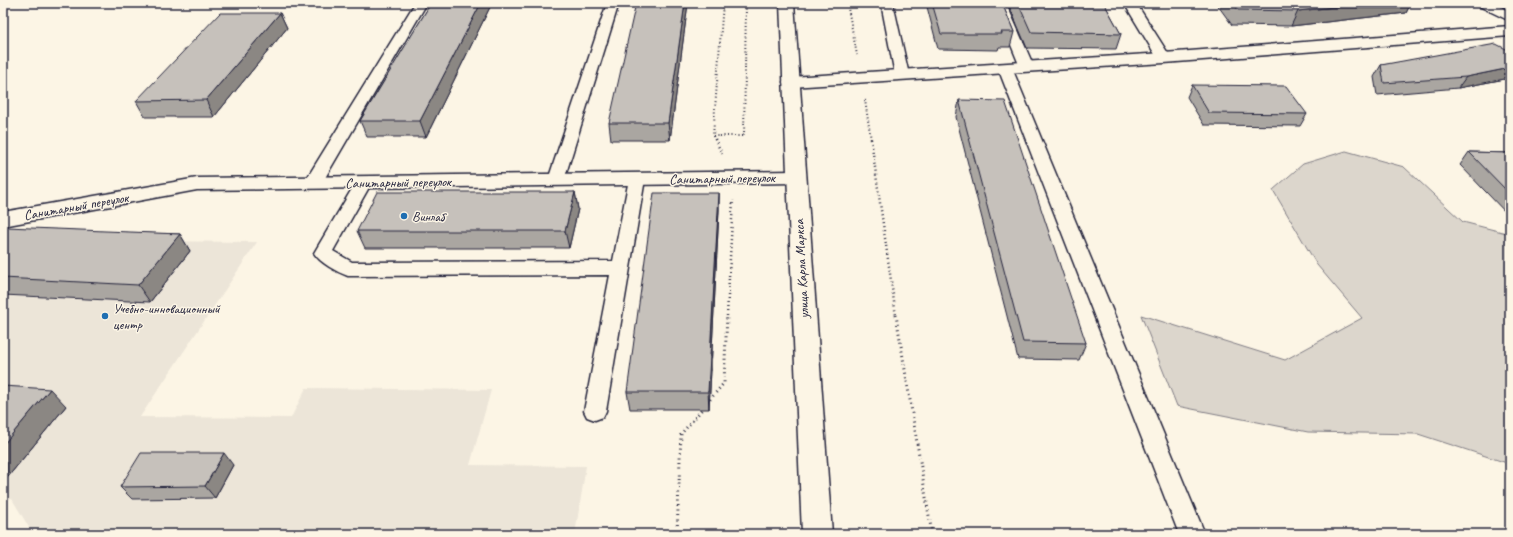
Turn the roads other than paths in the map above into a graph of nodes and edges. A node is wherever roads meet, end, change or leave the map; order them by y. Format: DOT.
graph roads {
  1 [pos="421,3"];
  2 [pos="613,3"];
  3 [pos="786,3"];
  4 [pos="887,3"];
  5 [pos="1000,3"];
  6 [pos="1130,3"];
  7 [pos="1484,3"];
  8 [pos="1510,16"];
  9 [pos="1510,31"];
  10 [pos="1164,58"];
  11 [pos="1027,67"];
  12 [pos="1005,68"];
  13 [pos="902,75"];
  14 [pos="790,82"];
  15 [pos="796,177"];
  16 [pos="637,179"];
  17 [pos="556,180"];
  18 [pos="313,182"];
  19 [pos="364,182"];
  20 [pos="3,219"];
  21 [pos="621,268"];
  22 [pos="595,411"];
  23 [pos="817,534"];
  24 [pos="1192,534"];
  1 -- 18 [label="lane"];
  2 -- 17 [label="lane"];
  3 -- 14 [label="main road, улица Карла Маркса"];
  4 -- 13 [label="lane"];
  5 -- 11 [label="lane"];
  6 -- 10 [label="lane"];
  7 -- 8 [label="lane"];
  9 -- 10 [label="main road"];
  10 -- 11 [label="main road"];
  11 -- 12 [label="main road"];
  12 -- 13 [label="main road"];
  12 -- 24 [label="lane"];
  13 -- 14 [label="main road"];
  14 -- 15 [label="main road, улица Карла Маркса"];
  15 -- 16 [label="main road, Санитарный переулок"];
  15 -- 23 [label="main road, улица Карла Маркса"];
  16 -- 17 [label="main road, Санитарный переулок"];
  16 -- 21 [label="lane"];
  17 -- 19 [label="main road, Санитарный переулок"];
  18 -- 19 [label="main road, Санитарный переулок"];
  18 -- 20 [label="main road, Санитарный переулок"];
  19 -- 21 [label="lane"];
  21 -- 22 [label="lane"];
}
